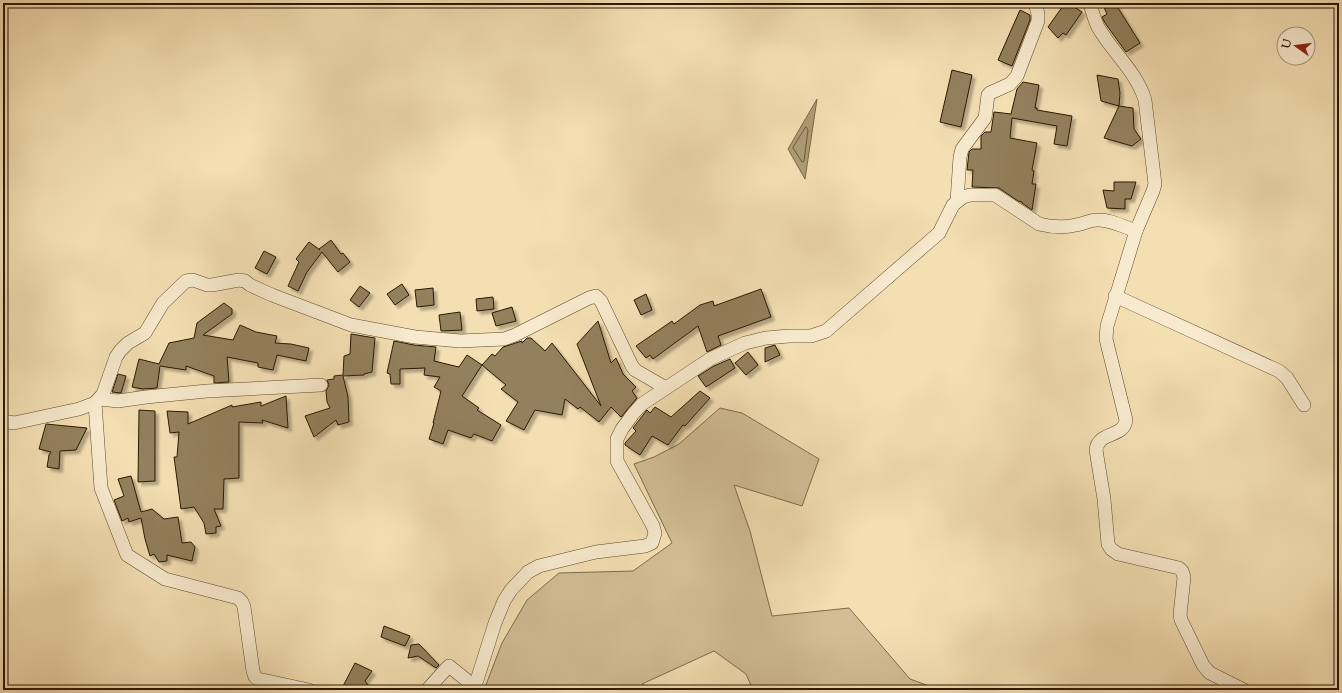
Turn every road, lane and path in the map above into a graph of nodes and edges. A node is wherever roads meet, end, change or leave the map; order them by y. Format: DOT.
graph roads {
  1 [pos="1035,3"];
  2 [pos="1090,3"];
  3 [pos="957,201"];
  4 [pos="1136,231"];
  5 [pos="1115,296"];
  6 [pos="321,385"];
  7 [pos="666,388"];
  8 [pos="97,401"];
  9 [pos="1304,405"];
  10 [pos="3,421"];
  11 [pos="473,688"];
  12 [pos="309,690"];
  13 [pos="428,690"];
  14 [pos="1244,690"];
  1 -- 3 [label="street"];
  2 -- 4 [label="street"];
  3 -- 4 [label="street"];
  3 -- 7 [label="street"];
  4 -- 5 [label="street"];
  5 -- 9 [label="street"];
  5 -- 14 [label="street"];
  6 -- 8 [label="street"];
  7 -- 8 [label="street"];
  7 -- 11 [label="street"];
  8 -- 10 [label="street"];
  8 -- 12 [label="street"];
  11 -- 13 [label="street"];
}
